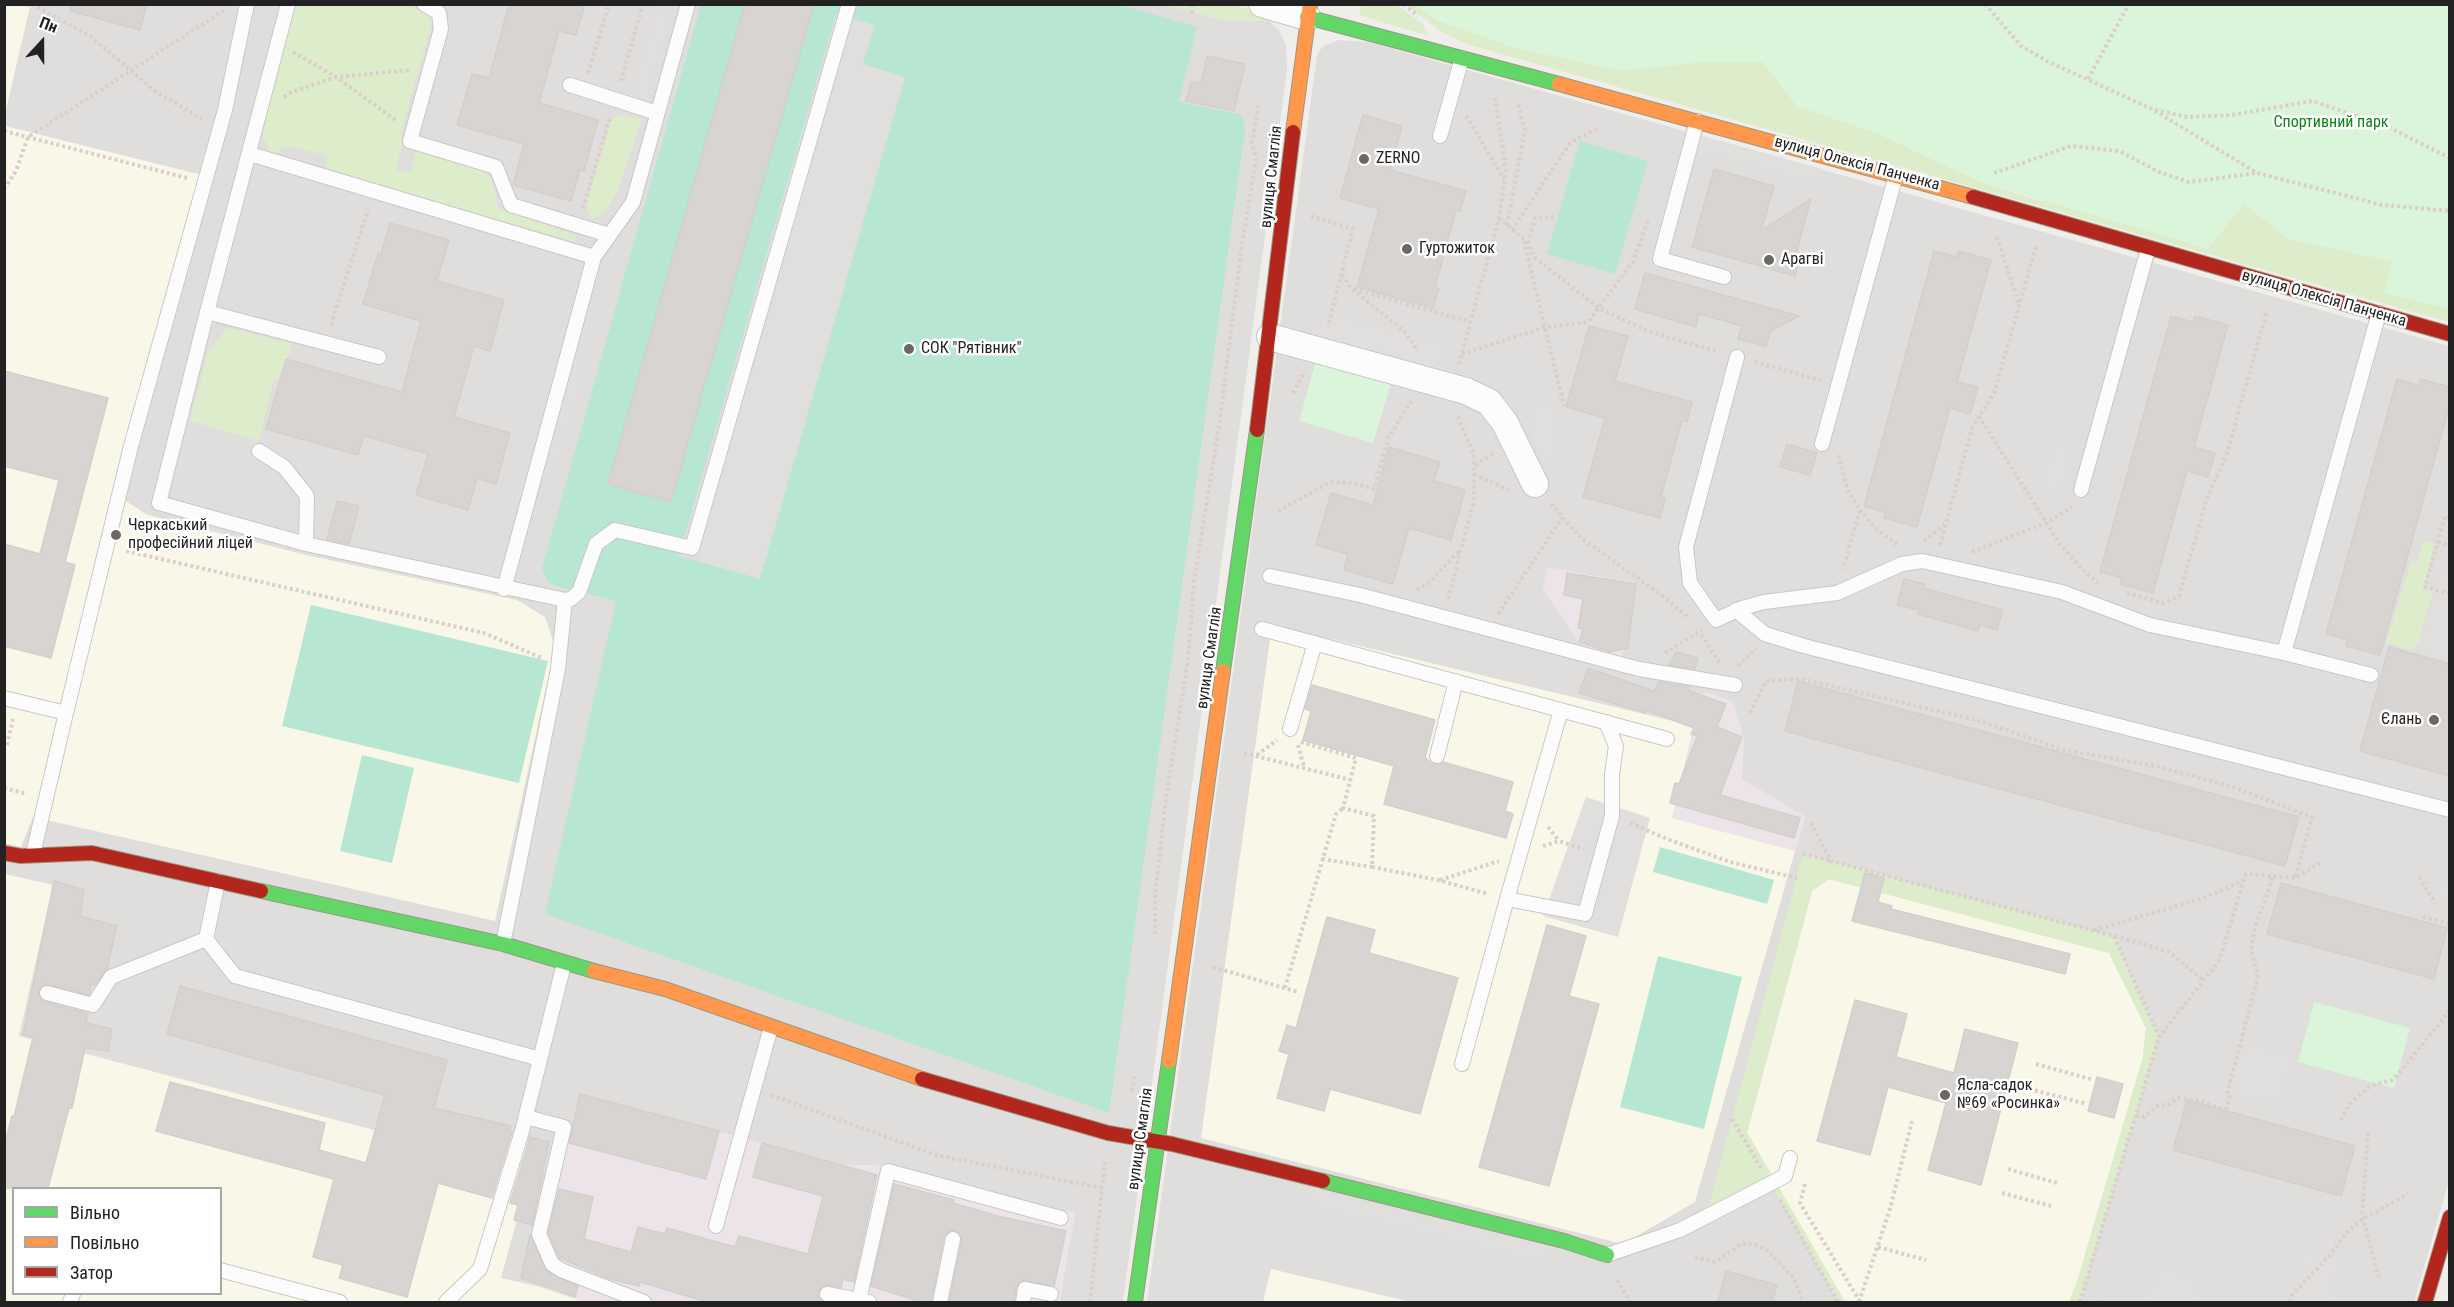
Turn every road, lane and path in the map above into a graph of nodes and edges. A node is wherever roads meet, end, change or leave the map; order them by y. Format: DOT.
graph roads {
  1 [pos="32,4"];
  2 [pos="232,4"];
  3 [pos="247,4"];
  4 [pos="288,4"];
  5 [pos="424,4"];
  6 [pos="609,4"];
  7 [pos="688,4"];
  8 [pos="849,4"];
  9 [pos="1192,4"];
  10 [pos="1262,4"];
  11 [pos="1984,4"];
  12 [pos="2129,4"];
  13 [pos="1309,11"];
  14 [pos="1192,13"];
  15 [pos="278,44"];
  16 [pos="1462,58"];
  17 [pos="431,68"];
  18 [pos="130,72"];
  19 [pos="336,76"];
  20 [pos="2088,79"];
  21 [pos="577,87"];
  22 [pos="1496,98"];
  23 [pos="1450,100"];
  24 [pos="1259,104"];
  25 [pos="1518,104"];
  26 [pos="2152,109"];
  27 [pos="261,111"];
  28 [pos="657,113"];
  29 [pos="1697,121"];
  30 [pos="1599,127"];
  31 [pos="4,131"];
  32 [pos="219,131"];
  33 [pos="412,132"];
  34 [pos="1440,136"];
  35 [pos="28,137"];
  36 [pos="250,154"];
  37 [pos="2450,158"];
  38 [pos="1983,173"];
  39 [pos="2258,173"];
  40 [pos="1896,175"];
  41 [pos="1504,179"];
  42 [pos="205,183"];
  43 [pos="4,189"];
  44 [pos="373,191"];
  45 [pos="2450,211"];
  46 [pos="1650,213"];
  47 [pos="1307,216"];
  48 [pos="1557,217"];
  49 [pos="1499,218"];
  50 [pos="1508,225"];
  51 [pos="1512,230"];
  52 [pos="609,235"];
  53 [pos="1997,237"];
  54 [pos="1523,239"];
  55 [pos="1528,243"];
  56 [pos="2036,247"];
  57 [pos="2148,249"];
  58 [pos="594,257"];
  59 [pos="1342,275"];
  60 [pos="1724,277"];
  61 [pos="1351,288"];
  62 [pos="2019,306"];
  63 [pos="1599,308"];
  64 [pos="2267,309"];
  65 [pos="207,312"];
  66 [pos="2379,314"];
  67 [pos="1470,322"];
  68 [pos="1546,327"];
  69 [pos="2450,334"];
  70 [pos="1270,337"];
  71 [pos="326,343"];
  72 [pos="1320,351"];
  73 [pos="1462,354"];
  74 [pos="379,357"];
  75 [pos="1737,357"];
  76 [pos="1439,384"];
  77 [pos="1838,386"];
  78 [pos="1564,406"];
  79 [pos="1979,416"];
  80 [pos="1829,419"];
  81 [pos="1822,444"];
  82 [pos="259,451"];
  83 [pos="1535,484"];
  84 [pos="2081,490"];
  85 [pos="1860,510"];
  86 [pos="1278,512"];
  87 [pos="2450,517"];
  88 [pos="1563,518"];
  89 [pos="2046,523"];
  90 [pos="2438,542"];
  91 [pos="306,544"];
  92 [pos="107,546"];
  93 [pos="2450,546"];
  94 [pos="1904,549"];
  95 [pos="1461,550"];
  96 [pos="1935,563"];
  97 [pos="1953,566"];
  98 [pos="1270,576"];
  99 [pos="2103,585"];
  100 [pos="504,589"];
  101 [pos="2181,591"];
  102 [pos="1837,593"];
  103 [pos="2450,594"];
  104 [pos="565,600"];
  105 [pos="1392,604"];
  106 [pos="1736,610"];
  107 [pos="1443,617"];
  108 [pos="1692,621"];
  109 [pos="1716,621"];
  110 [pos="1695,626"];
  111 [pos="1262,629"];
  112 [pos="1487,629"];
  113 [pos="1699,631"];
  114 [pos="1768,635"];
  115 [pos="1315,643"];
  116 [pos="2283,653"];
  117 [pos="559,665"];
  118 [pos="1639,669"];
  119 [pos="2371,675"];
  120 [pos="1731,680"];
  121 [pos="1456,681"];
  122 [pos="11,699"];
  123 [pos="1561,710"];
  124 [pos="66,713"];
  125 [pos="1750,713"];
  126 [pos="1606,722"];
  127 [pos="1294,735"];
  128 [pos="1667,739"];
  129 [pos="7,745"];
  130 [pos="1244,753"];
  131 [pos="1437,756"];
  132 [pos="1351,780"];
  133 [pos="1343,808"];
  134 [pos="2450,810"];
  135 [pos="1612,816"];
  136 [pos="1811,823"];
  137 [pos="4,853"];
  138 [pos="1803,854"];
  139 [pos="33,856"];
  140 [pos="1322,859"];
  141 [pos="1831,861"];
  142 [pos="2322,862"];
  143 [pos="1372,867"];
  144 [pos="2273,874"];
  145 [pos="2419,877"];
  146 [pos="1797,878"];
  147 [pos="2295,878"];
  148 [pos="2244,880"];
  149 [pos="218,881"];
  150 [pos="1507,899"];
  151 [pos="2435,903"];
  152 [pos="2423,917"];
  153 [pos="2450,924"];
  154 [pos="2094,931"];
  155 [pos="2114,936"];
  156 [pos="206,939"];
  157 [pos="503,944"];
  158 [pos="1154,945"];
  159 [pos="564,964"];
  160 [pos="1213,967"];
  161 [pos="2203,981"];
  162 [pos="1285,988"];
  163 [pos="1298,992"];
  164 [pos="47,993"];
  165 [pos="2450,1010"];
  166 [pos="771,1025"];
  167 [pos="2159,1037"];
  168 [pos="540,1059"];
  169 [pos="1462,1064"];
  170 [pos="2036,1064"];
  171 [pos="1136,1070"];
  172 [pos="2094,1080"];
  173 [pos="753,1089"];
  174 [pos="2029,1089"];
  175 [pos="1131,1091"];
  176 [pos="2087,1104"];
  177 [pos="2136,1116"];
  178 [pos="525,1117"];
  179 [pos="1732,1119"];
  180 [pos="2341,1120"];
  181 [pos="1912,1121"];
  182 [pos="1107,1133"];
  183 [pos="2368,1134"];
  184 [pos="1157,1141"];
  185 [pos="1790,1158"];
  186 [pos="2008,1170"];
  187 [pos="1808,1173"];
  188 [pos="1771,1183"];
  189 [pos="2057,1183"];
  190 [pos="1102,1188"];
  191 [pos="2002,1193"];
  192 [pos="2408,1194"];
  193 [pos="2051,1206"];
  194 [pos="2450,1217"];
  195 [pos="1061,1218"];
  196 [pos="2362,1219"];
  197 [pos="716,1226"];
  198 [pos="953,1239"];
  199 [pos="2450,1244"];
  200 [pos="1878,1247"];
  201 [pos="1607,1254"];
  202 [pos="1695,1257"];
  203 [pos="2438,1259"];
  204 [pos="1926,1260"];
  205 [pos="222,1271"];
  206 [pos="2379,1278"];
  207 [pos="827,1294"];
  208 [pos="1051,1294"];
  209 [pos="864,1301"];
  210 [pos="340,1302"];
  211 [pos="446,1302"];
  212 [pos="642,1302"];
  213 [pos="940,1302"];
  214 [pos="1023,1302"];
  215 [pos="1090,1302"];
  216 [pos="1135,1302"];
  217 [pos="1803,1302"];
  218 [pos="1838,1302"];
  219 [pos="1860,1302"];
  220 [pos="2080,1302"];
  221 [pos="2290,1302"];
  222 [pos="2425,1302"];
  1 -- 18 [label="path"];
  2 -- 18 [label="path"];
  3 -- 32 [label="lane"];
  4 -- 15 [label="lane"];
  5 -- 17 [label="lane"];
  6 -- 21 [label="path"];
  7 -- 28 [label="lane"];
  8 -- 104 [label="lane"];
  9 -- 14 [label="path"];
  10 -- 13 [label="street, вулиця Олексія Панченка"];
  11 -- 20 [label="path"];
  12 -- 20 [label="path"];
  13 -- 16 [label="street, вулиця Олексія Панченка"];
  13 -- 70 [label="street, вулиця Смаглія"];
  15 -- 19 [label="path"];
  15 -- 27 [label="lane"];
  16 -- 23 [label="lane"];
  16 -- 29 [label="street, вулиця Олексія Панченка"];
  17 -- 19 [label="path"];
  17 -- 33 [label="lane"];
  18 -- 32 [label="path"];
  18 -- 35 [label="path"];
  19 -- 27 [label="path"];
  19 -- 33 [label="path"];
  20 -- 26 [label="path"];
  21 -- 28 [label="lane"];
  22 -- 41 [label="path"];
  23 -- 34 [label="lane"];
  23 -- 41 [label="path"];
  24 -- 158 [label="path"];
  25 -- 50 [label="path"];
  26 -- 37 [label="path"];
  26 -- 39 [label="path"];
  27 -- 36 [label="lane"];
  28 -- 52 [label="lane"];
  29 -- 40 [label="street, вулиця Олексія Панченка"];
  29 -- 60 [label="lane"];
  30 -- 51 [label="path"];
  31 -- 35 [label="path"];
  32 -- 42 [label="lane"];
  33 -- 52 [label="lane"];
  35 -- 42 [label="path"];
  35 -- 43 [label="path"];
  36 -- 44 [label="lane"];
  36 -- 65 [label="lane"];
  38 -- 39 [label="path"];
  39 -- 45 [label="path"];
  40 -- 57 [label="street, вулиця Олексія Панченка"];
  40 -- 77 [label="lane"];
  41 -- 49 [label="path"];
  42 -- 92 [label="lane"];
  44 -- 58 [label="lane"];
  44 -- 71 [label="path"];
  46 -- 63 [label="path"];
  47 -- 59 [label="path"];
  48 -- 55 [label="path"];
  49 -- 50 [label="path"];
  49 -- 67 [label="path"];
  50 -- 51 [label="path"];
  51 -- 54 [label="path"];
  52 -- 58 [label="lane"];
  53 -- 62 [label="path"];
  54 -- 55 [label="path"];
  54 -- 68 [label="path"];
  55 -- 63 [label="path"];
  56 -- 62 [label="path"];
  57 -- 66 [label="street, вулиця Олексія Панченка"];
  57 -- 84 [label="lane"];
  58 -- 100 [label="lane"];
  59 -- 61 [label="path"];
  59 -- 72 [label="path"];
  61 -- 67 [label="path"];
  61 -- 76 [label="path"];
  62 -- 79 [label="path"];
  63 -- 68 [label="path"];
  63 -- 75 [label="path"];
  64 -- 101 [label="path"];
  65 -- 71 [label="lane"];
  65 -- 91 [label="lane"];
  66 -- 69 [label="street, вулиця Олексія Панченка"];
  66 -- 116 [label="lane"];
  67 -- 73 [label="path"];
  68 -- 73 [label="path"];
  68 -- 78 [label="path"];
  70 -- 72 [label="street"];
  70 -- 184 [label="street, вулиця Смаглія"];
  71 -- 74 [label="lane"];
  72 -- 76 [label="street"];
  73 -- 76 [label="path"];
  75 -- 77 [label="path"];
  75 -- 109 [label="lane"];
  76 -- 83 [label="street"];
  76 -- 86 [label="path"];
  76 -- 95 [label="path"];
  77 -- 80 [label="lane"];
  79 -- 89 [label="path"];
  79 -- 96 [label="path"];
  80 -- 81 [label="lane"];
  80 -- 85 [label="path"];
  82 -- 91 [label="lane"];
  83 -- 88 [label="path"];
  84 -- 89 [label="path"];
  85 -- 94 [label="path"];
  85 -- 102 [label="path"];
  87 -- 90 [label="path"];
  88 -- 108 [label="path"];
  88 -- 112 [label="path"];
  89 -- 97 [label="path"];
  89 -- 99 [label="path"];
  90 -- 93 [label="path"];
  90 -- 103 [label="path"];
  91 -- 100 [label="lane"];
  92 -- 117 [label="path"];
  92 -- 124 [label="lane"];
  95 -- 105 [label="path"];
  95 -- 107 [label="path"];
  96 -- 97 [label="lane"];
  96 -- 102 [label="lane"];
  97 -- 116 [label="lane"];
  98 -- 105 [label="lane"];
  100 -- 104 [label="lane"];
  102 -- 106 [label="lane"];
  104 -- 117 [label="lane"];
  105 -- 107 [label="lane"];
  106 -- 109 [label="lane"];
  106 -- 114 [label="lane"];
  107 -- 112 [label="lane"];
  109 -- 113 [label="path"];
  110 -- 113 [label="path"];
  111 -- 115 [label="lane"];
  112 -- 118 [label="lane"];
  113 -- 118 [label="path"];
  113 -- 120 [label="path"];
  114 -- 120 [label="path"];
  114 -- 134 [label="lane"];
  115 -- 121 [label="lane"];
  115 -- 127 [label="lane"];
  116 -- 119 [label="lane"];
  117 -- 157 [label="lane"];
  118 -- 120 [label="lane"];
  121 -- 123 [label="lane"];
  121 -- 131 [label="lane"];
  122 -- 124 [label="lane"];
  122 -- 129 [label="path"];
  123 -- 126 [label="lane"];
  123 -- 150 [label="lane"];
  124 -- 139 [label="lane"];
  125 -- 147 [label="path"];
  126 -- 128 [label="lane"];
  126 -- 135 [label="lane"];
  127 -- 132 [label="path"];
  130 -- 132 [label="path"];
  132 -- 133 [label="path"];
  133 -- 140 [label="path"];
  133 -- 143 [label="path"];
  135 -- 146 [label="path"];
  135 -- 150 [label="lane"];
  136 -- 141 [label="path"];
  137 -- 139 [label="street"];
  138 -- 141 [label="path"];
  139 -- 149 [label="street"];
  140 -- 143 [label="path"];
  140 -- 162 [label="path"];
  141 -- 154 [label="path"];
  142 -- 147 [label="path"];
  143 -- 150 [label="path"];
  144 -- 147 [label="path"];
  144 -- 148 [label="path"];
  144 -- 177 [label="path"];
  145 -- 151 [label="path"];
  148 -- 154 [label="path"];
  148 -- 161 [label="path"];
  149 -- 156 [label="lane"];
  149 -- 157 [label="street"];
  150 -- 169 [label="lane"];
  152 -- 153 [label="path"];
  154 -- 155 [label="path"];
  155 -- 161 [label="path"];
  155 -- 167 [label="path"];
  156 -- 164 [label="lane"];
  156 -- 168 [label="lane"];
  157 -- 159 [label="street"];
  159 -- 166 [label="street"];
  159 -- 168 [label="lane"];
  160 -- 162 [label="path"];
  161 -- 167 [label="path"];
  162 -- 163 [label="path"];
  165 -- 180 [label="path"];
  166 -- 173 [label="lane"];
  166 -- 182 [label="street"];
  167 -- 177 [label="path"];
  168 -- 178 [label="lane"];
  170 -- 172 [label="path"];
  171 -- 175 [label="path"];
  173 -- 190 [label="path"];
  173 -- 197 [label="lane"];
  174 -- 176 [label="path"];
  177 -- 220 [label="path"];
  178 -- 211 [label="lane"];
  178 -- 212 [label="lane"];
  179 -- 188 [label="path"];
  181 -- 200 [label="path"];
  182 -- 184 [label="street"];
  182 -- 190 [label="path"];
  183 -- 196 [label="path"];
  184 -- 201 [label="street"];
  184 -- 216 [label="street, вулиця Смаглія"];
  185 -- 188 [label="lane"];
  186 -- 189 [label="path"];
  187 -- 219 [label="path"];
  188 -- 201 [label="lane"];
  188 -- 218 [label="path"];
  190 -- 215 [label="path"];
  191 -- 193 [label="path"];
  192 -- 196 [label="path"];
  194 -- 203 [label="street"];
  195 -- 209 [label="lane"];
  196 -- 206 [label="path"];
  196 -- 221 [label="path"];
  198 -- 213 [label="lane"];
  199 -- 203 [label="lane"];
  200 -- 204 [label="path"];
  200 -- 219 [label="path"];
  202 -- 217 [label="path"];
  203 -- 222 [label="street"];
  205 -- 210 [label="lane"];
  207 -- 209 [label="lane"];
  208 -- 214 [label="lane"];
}
